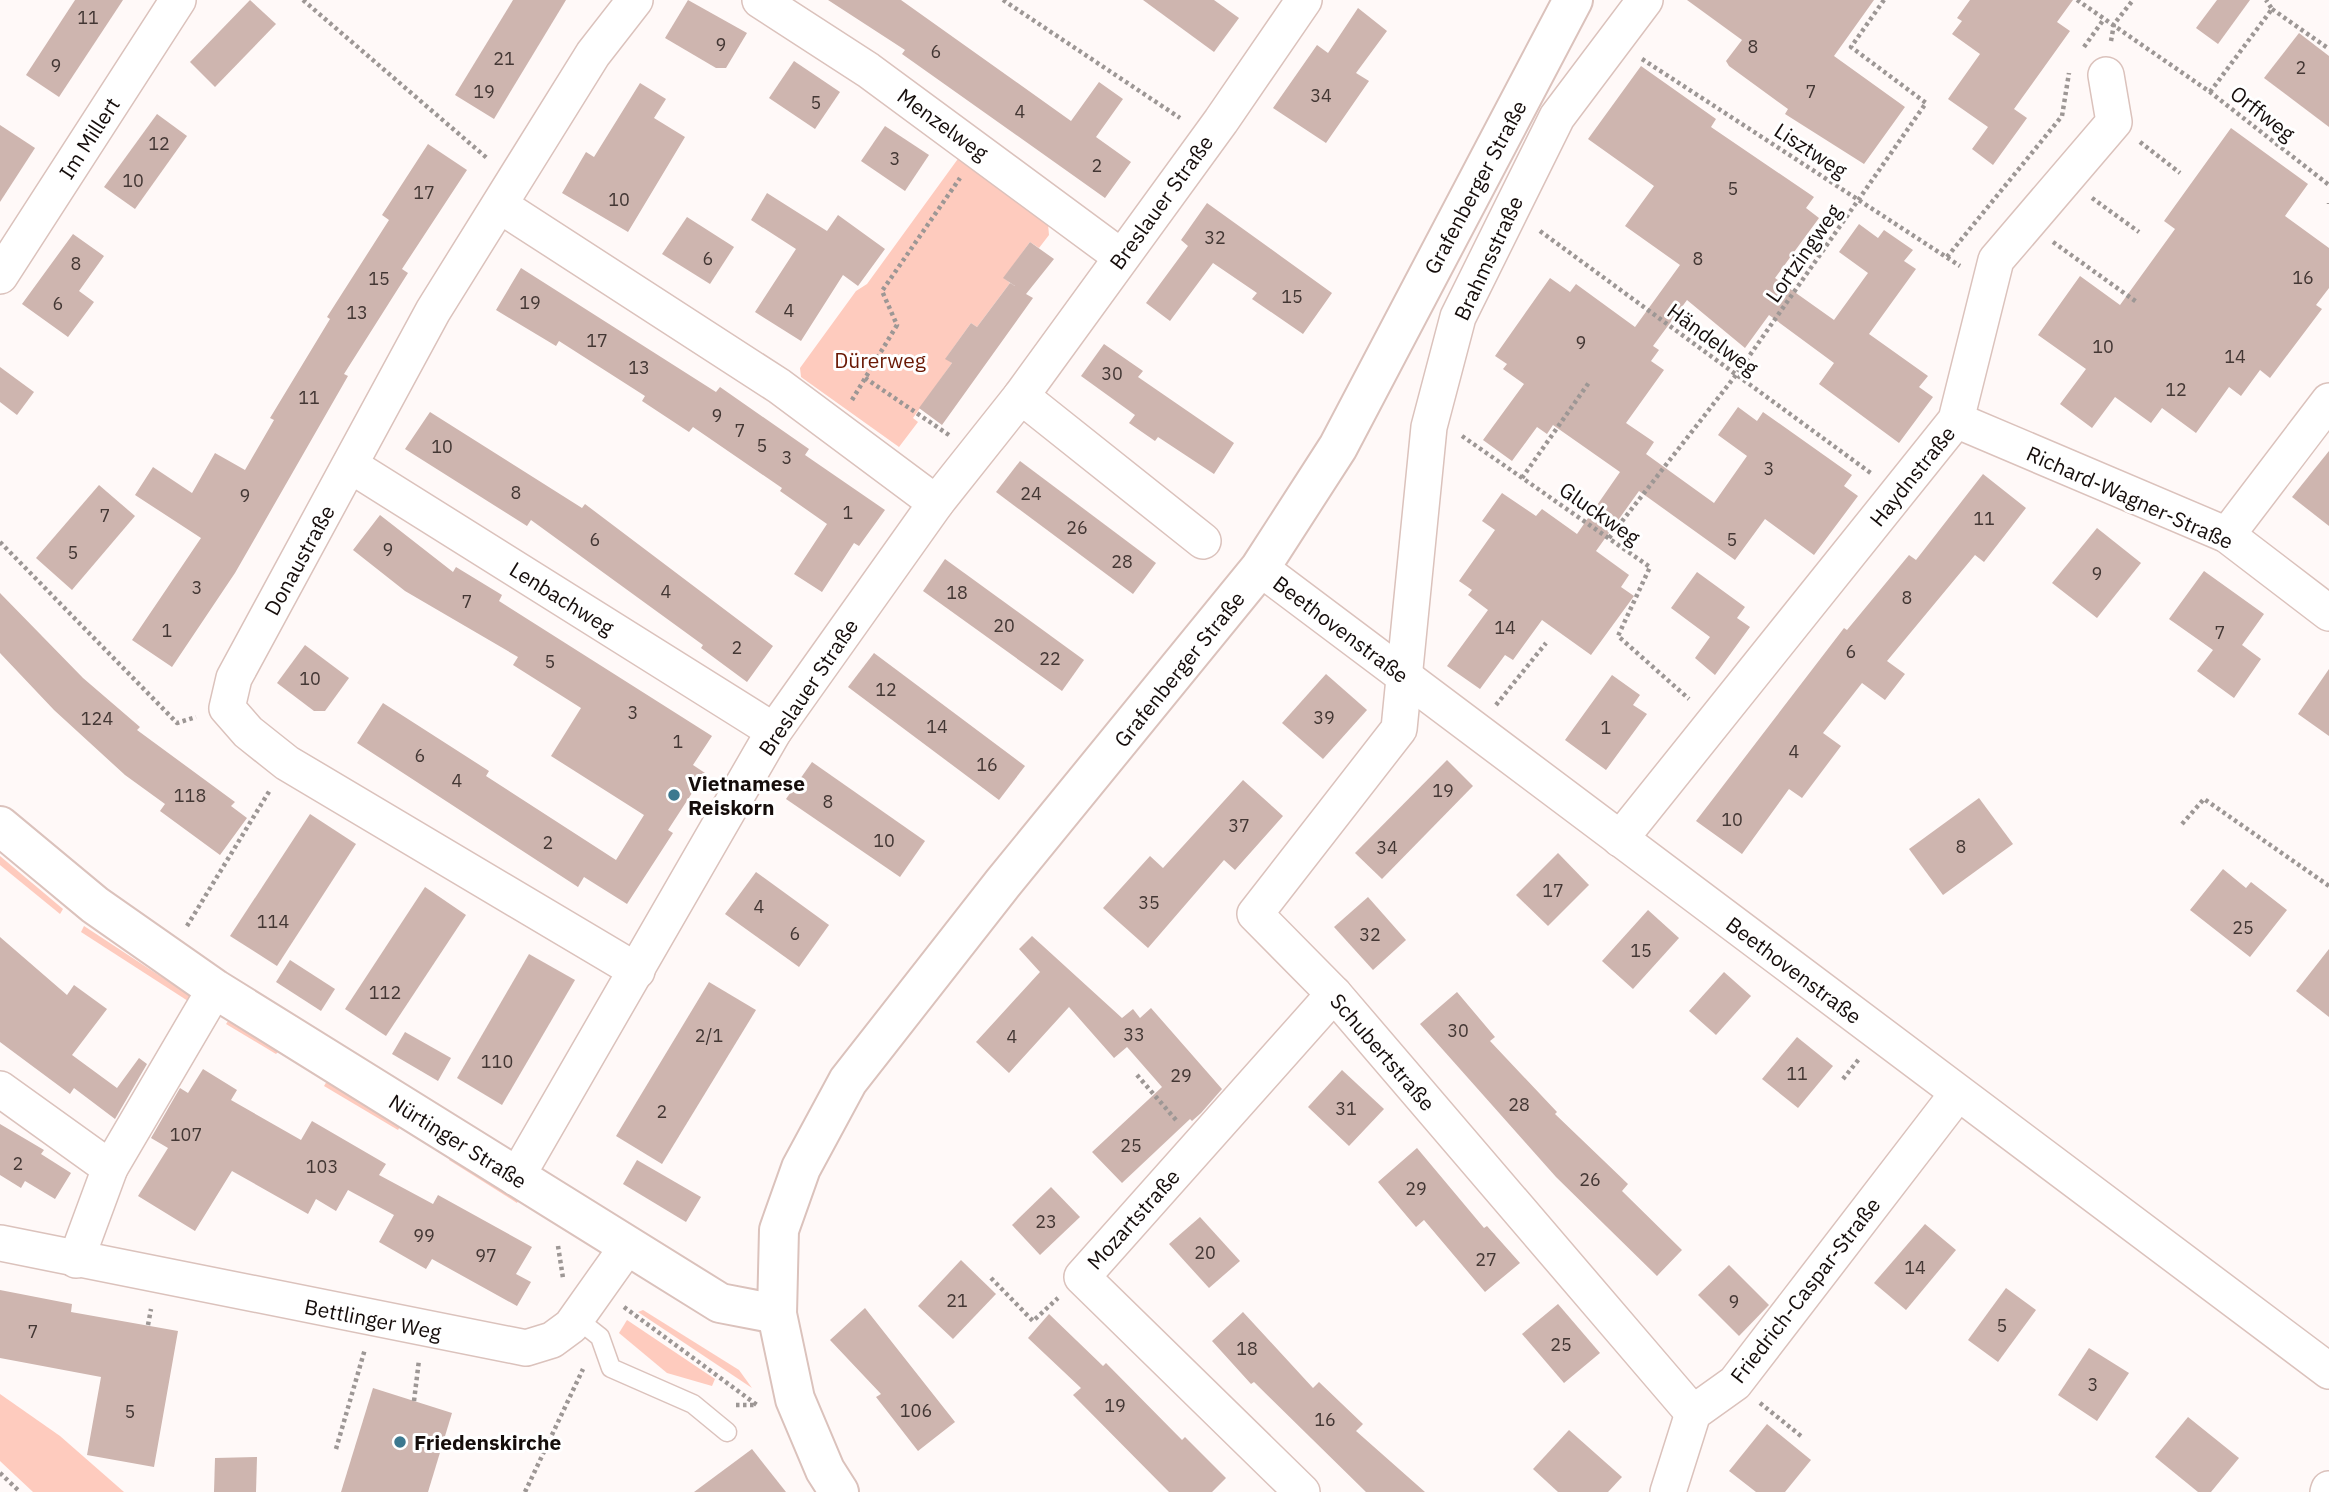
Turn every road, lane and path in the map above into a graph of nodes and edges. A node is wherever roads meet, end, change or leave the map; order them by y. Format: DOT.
graph roads {
  1 [pos="178,0"];
  2 [pos="303,0"];
  3 [pos="635,0"];
  4 [pos="760,0"];
  5 [pos="1003,0"];
  6 [pos="1573,0"];
  7 [pos="1645,0"];
  8 [pos="1884,0"];
  9 [pos="2077,0"];
  10 [pos="2133,0"];
  11 [pos="2266,0"];
  12 [pos="1298,2"];
  13 [pos="2272,9"];
  14 [pos="2104,19"];
  15 [pos="2114,24"];
  16 [pos="1614,41"];
  17 [pos="2329,48"];
  18 [pos="2077,57"];
  19 [pos="2070,66"];
  20 [pos="2106,75"];
  21 [pos="2210,92"];
  22 [pos="2115,122"];
  23 [pos="1208,136"];
  24 [pos="980,152"];
  25 [pos="2180,173"];
  26 [pos="2066,179"];
  27 [pos="2329,186"];
  28 [pos="508,194"];
  29 [pos="1859,200"];
  30 [pos="1511,210"];
  31 [pos="2027,223"];
  32 [pos="2139,232"];
  33 [pos="1120,256"];
  34 [pos="1947,257"];
  35 [pos="0,276"];
  36 [pos="1990,285"];
  37 [pos="2138,303"];
  38 [pos="1736,375"];
  39 [pos="865,378"];
  40 [pos="1590,381"];
  41 [pos="1021,396"];
  42 [pos="2329,401"];
  43 [pos="1432,415"];
  44 [pos="1956,420"];
  45 [pos="835,427"];
  46 [pos="976,453"];
  47 [pos="350,465"];
  48 [pos="1522,478"];
  49 [pos="1898,493"];
  50 [pos="936,503"];
  51 [pos="2227,535"];
  52 [pos="1609,538"];
  53 [pos="1203,541"];
  54 [pos="0,542"];
  55 [pos="1260,568"];
  56 [pos="2329,613"];
  57 [pos="1546,643"];
  58 [pos="1403,675"];
  59 [pos="227,708"];
  60 [pos="1714,722"];
  61 [pos="1476,730"];
  62 [pos="774,731"];
  63 [pos="287,763"];
  64 [pos="2182,824"];
  65 [pos="0,826"];
  66 [pos="1620,839"];
  67 [pos="2329,886"];
  68 [pos="168,957"];
  69 [pos="638,971"];
  70 [pos="215,989"];
  71 [pos="1334,994"];
  72 [pos="1138,1075"];
  73 [pos="0,1089"];
  74 [pos="1958,1093"];
  75 [pos="1198,1146"];
  76 [pos="110,1168"];
  77 [pos="516,1178"];
  78 [pos="0,1243"];
  79 [pos="627,1247"];
  80 [pos="76,1260"];
  81 [pos="1082,1277"];
  82 [pos="991,1278"];
  83 [pos="598,1289"];
  84 [pos="150,1314"];
  85 [pos="777,1314"];
  86 [pos="373,1319"];
  87 [pos="148,1325"];
  88 [pos="588,1328"];
  89 [pos="2329,1371"];
  90 [pos="1735,1383"];
  91 [pos="794,1399"];
  92 [pos="693,1404"];
  93 [pos="757,1405"];
  94 [pos="1693,1413"];
  95 [pos="727,1432"];
  96 [pos="1801,1436"];
  97 [pos="335,1449"];
  98 [pos="0,1473"];
  99 [pos="1673,1490"];
  100 [pos="20,1492"];
  101 [pos="525,1492"];
  102 [pos="839,1492"];
  103 [pos="1302,1492"];
  1 -- 35 [label="street, Im Millert"];
  2 -- 28 [label="path"];
  3 -- 28 [label="street, Donaustraße"];
  4 -- 24 [label="street, Menzelweg"];
  5 -- 23 [label="path"];
  6 -- 55 [label="main road, Grafenberger Straße"];
  7 -- 16 [label="street, Brahmsstraße"];
  8 -- 29 [label="path, Lortzingweg"];
  9 -- 14 [label="path"];
  10 -- 15 [label="path"];
  11 -- 13 [label="path"];
  12 -- 23 [label="street, Breslauer Straße"];
  13 -- 17 [label="path"];
  13 -- 21 [label="path, Orffweg"];
  14 -- 15 [label="path"];
  14 -- 18 [label="path"];
  15 -- 21 [label="path, Orffweg"];
  16 -- 29 [label="path, Lisztweg"];
  16 -- 30 [label="street, Brahmsstraße"];
  19 -- 34 [label="path"];
  20 -- 22 [label="street"];
  21 -- 27 [label="path, Orffweg"];
  22 -- 25 [label="path"];
  22 -- 26 [label="street, Haydnstraße"];
  23 -- 33 [label="street, Breslauer Straße"];
  24 -- 33 [label="street, Menzelweg"];
  24 -- 39 [label="path"];
  26 -- 31 [label="street, Haydnstraße"];
  26 -- 32 [label="path"];
  28 -- 45 [label="street"];
  28 -- 47 [label="street, Donaustraße"];
  29 -- 34 [label="path, Lisztweg"];
  29 -- 38 [label="path, Lortzingweg"];
  30 -- 38 [label="path, Händelweg"];
  30 -- 43 [label="street, Brahmsstraße"];
  31 -- 36 [label="street, Haydnstraße"];
  31 -- 37 [label="path"];
  33 -- 41 [label="street, Breslauer Straße"];
  34 -- 36 [label="path, Lisztweg"];
  36 -- 44 [label="street, Haydnstraße"];
  38 -- 49 [label="path, Händelweg"];
  38 -- 52 [label="path, Lortzingweg"];
  39 -- 45 [label="path"];
  39 -- 46 [label="path"];
  40 -- 48 [label="path"];
  41 -- 46 [label="street, Breslauer Straße"];
  41 -- 53 [label="street"];
  42 -- 51 [label="street"];
  43 -- 48 [label="path, Gluckweg"];
  43 -- 58 [label="street, Brahmsstraße"];
  44 -- 49 [label="street, Haydnstraße"];
  44 -- 51 [label="street, Richard-Wagner-Straße"];
  45 -- 50 [label="street"];
  46 -- 50 [label="street, Breslauer Straße"];
  47 -- 59 [label="street, Donaustraße"];
  47 -- 62 [label="street, Lenbachweg"];
  48 -- 52 [label="path, Gluckweg"];
  49 -- 60 [label="street, Haydnstraße"];
  50 -- 62 [label="street, Breslauer Straße"];
  51 -- 56 [label="street, Richard-Wagner-Straße"];
  52 -- 60 [label="path, Gluckweg"];
  54 -- 59 [label="path"];
  55 -- 58 [label="street, Beethovenstraße"];
  55 -- 85 [label="main road, Grafenberger Straße"];
  57 -- 61 [label="path"];
  58 -- 61 [label="street, Beethovenstraße"];
  58 -- 71 [label="street, Schubertstraße"];
  59 -- 63 [label="street"];
  60 -- 66 [label="street, Haydnstraße"];
  61 -- 66 [label="street, Beethovenstraße"];
  62 -- 69 [label="street, Breslauer Straße"];
  63 -- 68 [label="path"];
  63 -- 69 [label="street"];
  64 -- 67 [label="path"];
  65 -- 68 [label="main road, Nürtinger Straße"];
  66 -- 74 [label="street, Beethovenstraße"];
  68 -- 70 [label="main road, Nürtinger Straße"];
  69 -- 77 [label="street, Breslauer Straße"];
  70 -- 76 [label="street"];
  70 -- 77 [label="main road, Nürtinger Straße"];
  71 -- 75 [label="street, Mozartstraße"];
  71 -- 94 [label="street, Schubertstraße"];
  72 -- 75 [label="path"];
  73 -- 76 [label="street"];
  74 -- 89 [label="street, Beethovenstraße"];
  74 -- 90 [label="street, Friedrich-Caspar-Straße"];
  75 -- 81 [label="street, Mozartstraße"];
  76 -- 80 [label="street"];
  77 -- 79 [label="main road, Nürtinger Straße"];
  78 -- 80 [label="street, Bettlinger Weg"];
  79 -- 83 [label="street, Bettlinger Weg"];
  79 -- 85 [label="main road, Nürtinger Straße"];
  80 -- 86 [label="street, Bettlinger Weg"];
  81 -- 82 [label="path"];
  81 -- 103 [label="street, Mozartstraße"];
  83 -- 88 [label="street, Bettlinger Weg"];
  83 -- 93 [label="path"];
  84 -- 87 [label="path"];
  85 -- 91 [label="main road"];
  86 -- 88 [label="street, Bettlinger Weg"];
  86 -- 97 [label="path"];
  88 -- 92 [label="lane"];
  88 -- 101 [label="path"];
  90 -- 94 [label="street, Friedrich-Caspar-Straße"];
  90 -- 96 [label="path"];
  91 -- 93 [label="path"];
  91 -- 102 [label="main road"];
  92 -- 93 [label="path"];
  92 -- 95 [label="lane"];
  94 -- 99 [label="street"];
  98 -- 100 [label="path"];
}
